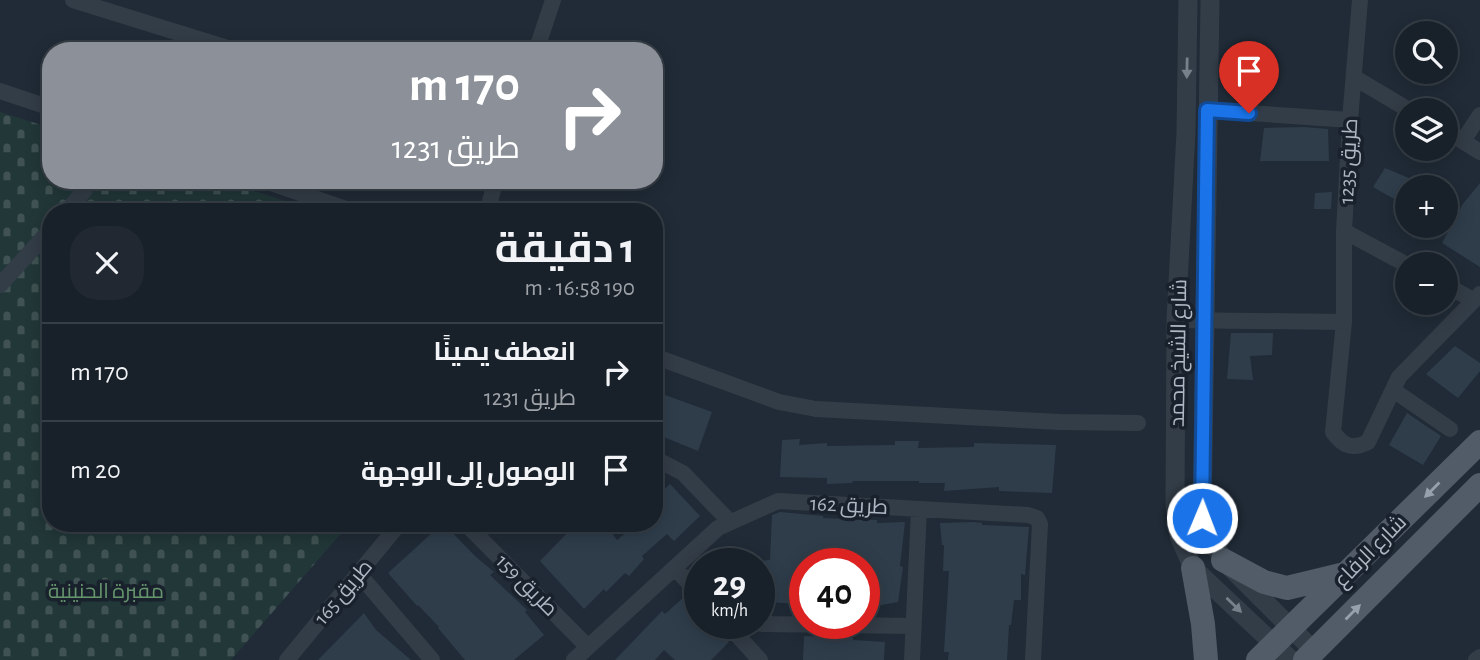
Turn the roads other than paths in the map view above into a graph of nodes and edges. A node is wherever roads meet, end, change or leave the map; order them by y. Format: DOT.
graph roads {
  1 [pos="73,0"];
  2 [pos="553,0"];
  3 [pos="1188,0"];
  4 [pos="1210,0"];
  5 [pos="1360,0"];
  6 [pos="208,42"];
  7 [pos="539,42"];
  8 [pos="1355,78"];
  9 [pos="0,91"];
  10 [pos="1395,102"];
  11 [pos="42,105"];
  12 [pos="1207,110"];
  13 [pos="1480,115"];
  14 [pos="1350,120"];
  15 [pos="1458,138"];
  16 [pos="1463,141"];
  17 [pos="1480,152"];
  18 [pos="288,189"];
  19 [pos="494,189"];
  20 [pos="85,190"];
  21 [pos="491,201"];
  22 [pos="74,203"];
  23 [pos="329,203"];
  24 [pos="1344,231"];
  25 [pos="42,239"];
  26 [pos="1395,259"];
  27 [pos="0,285"];
  28 [pos="1458,290"];
  29 [pos="1477,297"];
  30 [pos="1176,320"];
  31 [pos="1204,320"];
  32 [pos="1344,322"];
  33 [pos="663,359"];
  34 [pos="1393,390"];
  35 [pos="1138,423"];
  36 [pos="1450,429"];
  37 [pos="1480,442"];
  38 [pos="663,463"];
  39 [pos="1480,485"];
  40 [pos="919,509"];
  41 [pos="730,522"];
  42 [pos="392,532"];
  43 [pos="475,532"];
  44 [pos="1223,560"];
  45 [pos="675,568"];
  46 [pos="1193,568"];
  47 [pos="358,573"];
  48 [pos="1349,573"];
  49 [pos="684,578"];
  50 [pos="775,624"];
  51 [pos="914,626"];
  52 [pos="740,639"];
  53 [pos="588,648"];
  54 [pos="1278,648"];
  55 [pos="1309,655"];
  56 [pos="758,659"];
  57 [pos="287,660"];
  58 [pos="432,660"];
  59 [pos="574,660"];
  60 [pos="912,660"];
  61 [pos="1033,660"];
  62 [pos="1206,660"];
  1 -- 6 [label="street"];
  2 -- 7 [label="street"];
  3 -- 30 [label="street, شارع الشيخ محمد, one-way"];
  4 -- 12 [label="street, شارع الشيخ محمد"];
  5 -- 8 [label="street, طريق 1235"];
  8 -- 10 [label="street"];
  8 -- 14 [label="street, طريق 1235"];
  9 -- 11 [label="street"];
  12 -- 14 [label="street"];
  12 -- 31 [label="street, شارع الشيخ محمد"];
  13 -- 16 [label="street"];
  14 -- 24 [label="street, طريق 1235"];
  15 -- 16 [label="street"];
  16 -- 17 [label="street"];
  18 -- 23 [label="street"];
  19 -- 21 [label="street"];
  20 -- 22 [label="street"];
  24 -- 26 [label="street"];
  24 -- 32 [label="street, طريق 1235"];
  25 -- 27 [label="street"];
  28 -- 29 [label="street"];
  29 -- 34 [label="street"];
  30 -- 31 [label="street"];
  30 -- 46 [label="street, شارع الشيخ محمد"];
  31 -- 32 [label="street"];
  31 -- 44 [label="street, شارع الشيخ محمد"];
  32 -- 34 [label="street, طريق 1235"];
  33 -- 35 [label="street"];
  34 -- 36 [label="street"];
  37 -- 48 [label="main road, شارع الرفاع, one-way"];
  38 -- 41 [label="street"];
  55 -- 39 [label="main road, شارع الرفاع, one-way"];
  40 -- 41 [label="street, طريق 162"];
  40 -- 51 [label="street"];
  40 -- 61 [label="street, طريق 162"];
  41 -- 45 [label="street, طريق 162"];
  42 -- 47 [label="street, طريق 165"];
  43 -- 53 [label="street, طريق 159"];
  44 -- 48 [label="main road"];
  44 -- 54 [label="street, شارع الشيخ محمد"];
  45 -- 49 [label="street"];
  45 -- 53 [label="street, طريق 162"];
  46 -- 54 [label="street, شارع الشيخ محمد, one-way"];
  46 -- 62 [label="main road"];
  47 -- 57 [label="street, طريق 165"];
  47 -- 58 [label="street"];
  48 -- 54 [label="main road, شارع الرفاع"];
  50 -- 51 [label="street"];
  51 -- 60 [label="street"];
  52 -- 56 [label="street"];
  53 -- 59 [label="street, طريق 162"];
  54 -- 55 [label="street, شارع الشيخ محمد"];
}
